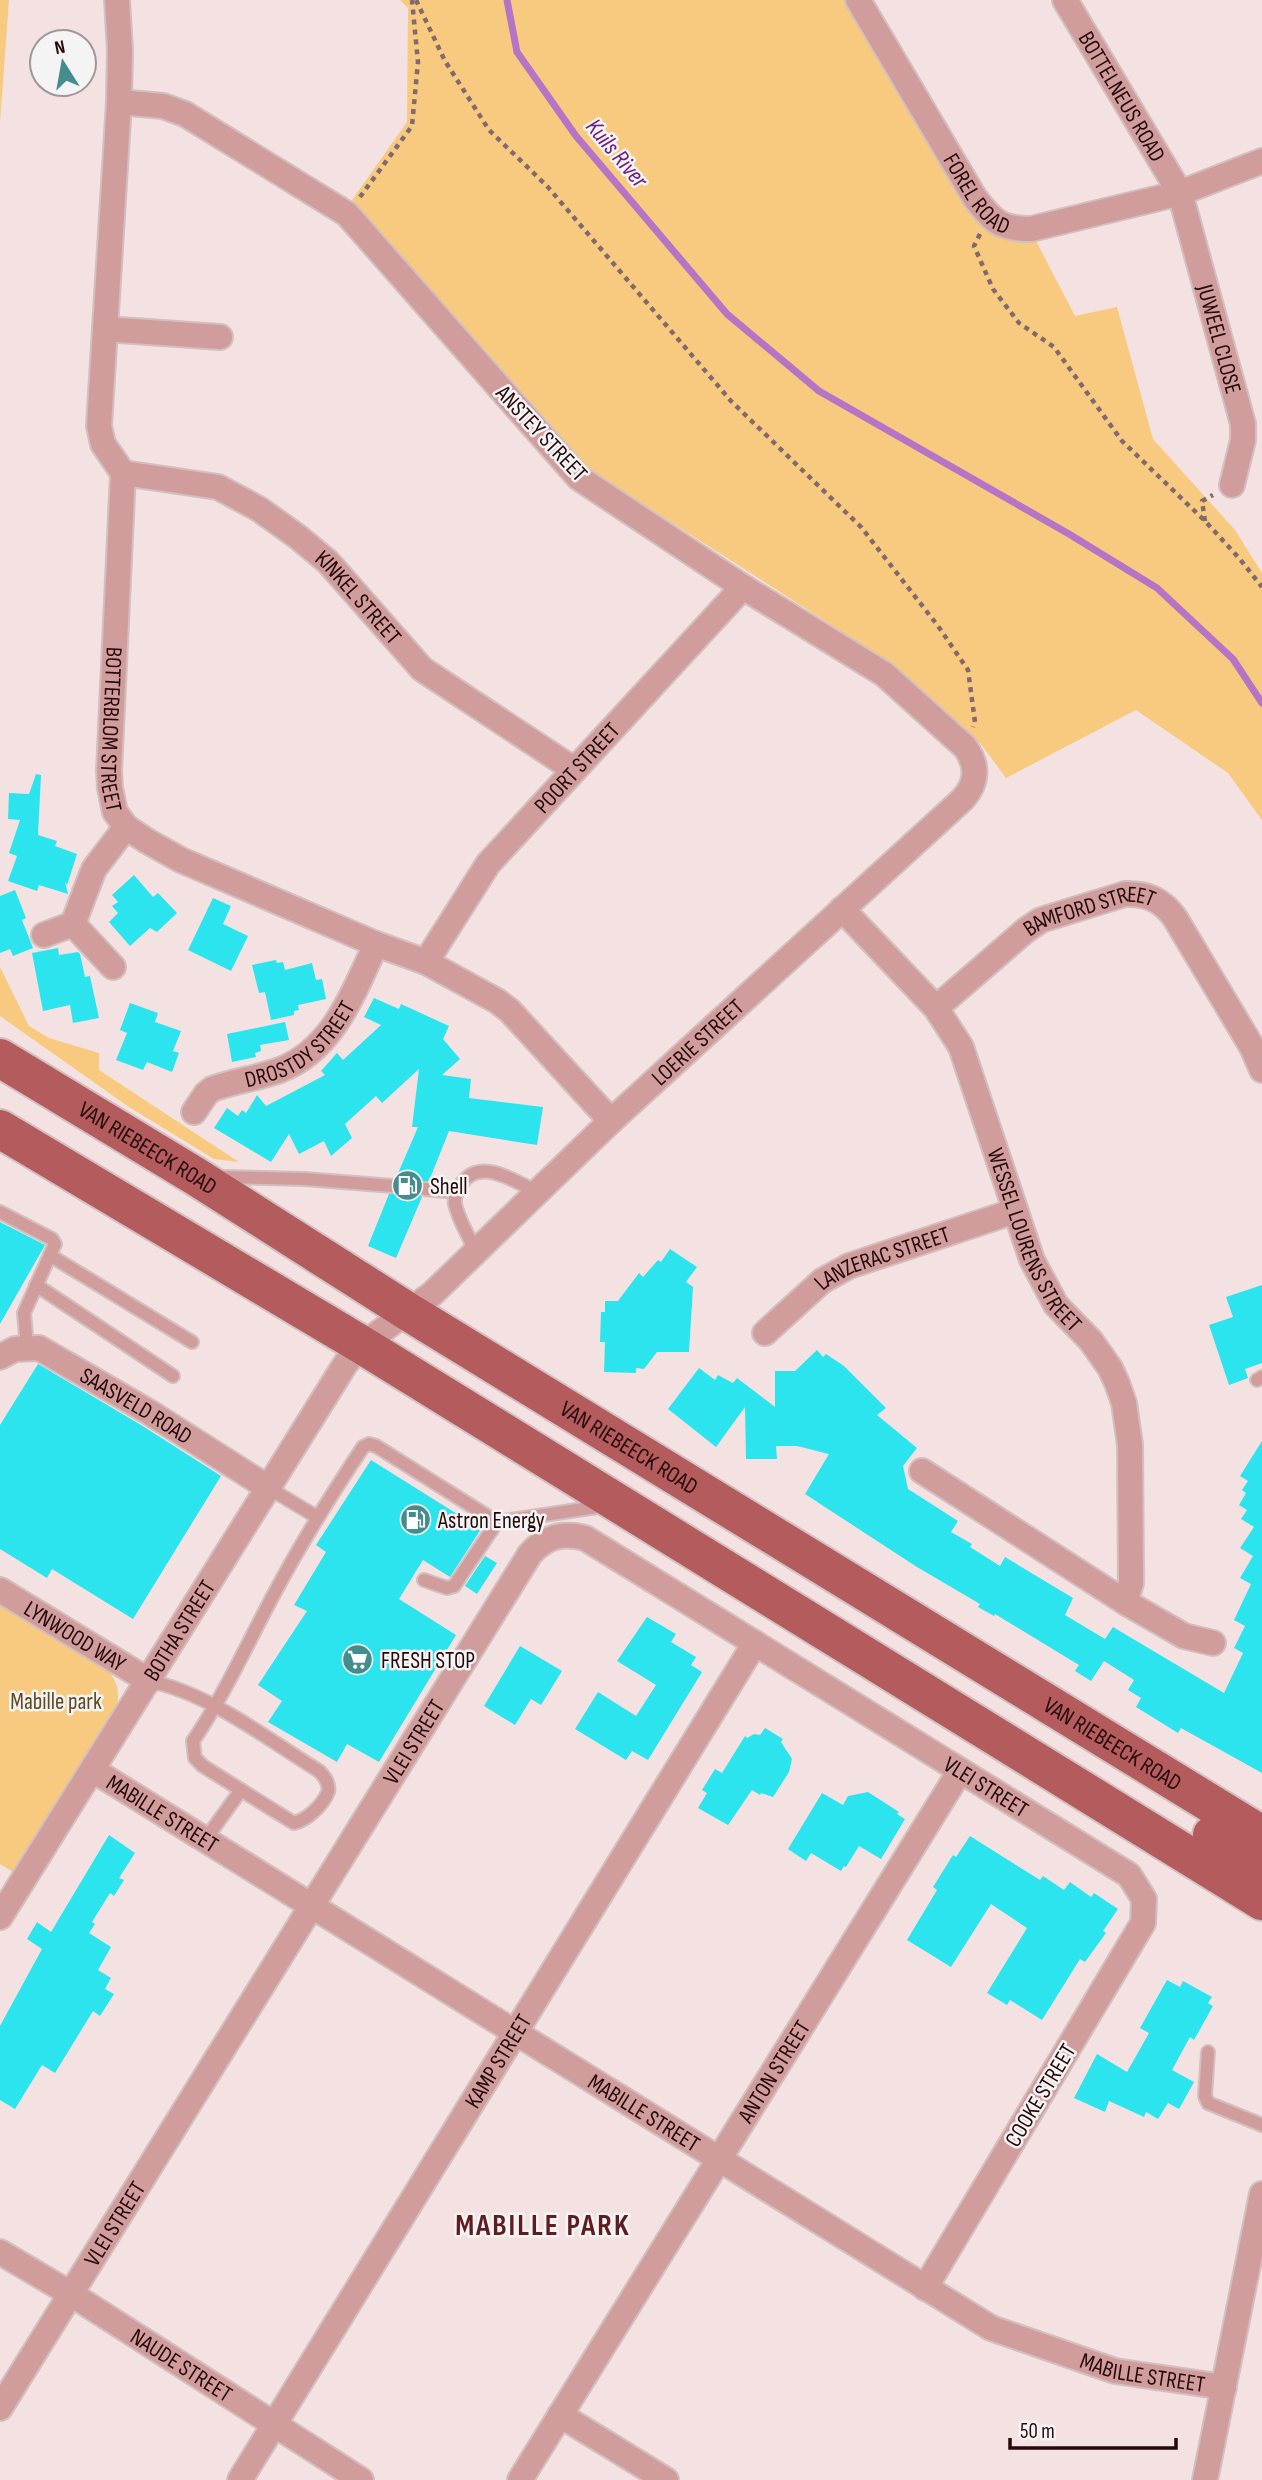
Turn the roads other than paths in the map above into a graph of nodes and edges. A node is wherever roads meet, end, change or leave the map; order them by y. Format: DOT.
graph roads {
  1 [pos="117,0"];
  2 [pos="859,0"];
  3 [pos="1065,0"];
  4 [pos="119,102"];
  5 [pos="1262,161"];
  6 [pos="1180,193"];
  7 [pos="105,328"];
  8 [pos="220,337"];
  9 [pos="123,473"];
  10 [pos="1233,485"];
  11 [pos="743,587"];
  12 [pos="970,757"];
  13 [pos="573,769"];
  14 [pos="126,827"];
  15 [pos="842,909"];
  16 [pos="73,924"];
  17 [pos="44,935"];
  18 [pos="376,944"];
  19 [pos="426,962"];
  20 [pos="113,967"];
  21 [pos="936,1008"];
  22 [pos="0,1058"];
  23 [pos="1262,1070"];
  24 [pos="194,1112"];
  25 [pos="611,1121"];
  26 [pos="0,1129"];
  27 [pos="195,1177"];
  28 [pos="393,1186"];
  29 [pos="425,1189"];
  30 [pos="456,1192"];
  31 [pos="537,1192"];
  32 [pos="1015,1211"];
  33 [pos="0,1212"];
  34 [pos="475,1251"];
  35 [pos="51,1256"];
  36 [pos="36,1285"];
  37 [pos="407,1311"];
  38 [pos="765,1333"];
  39 [pos="192,1342"];
  40 [pos="362,1345"];
  41 [pos="27,1347"];
  42 [pos="0,1357"];
  43 [pos="173,1376"];
  44 [pos="922,1471"];
  45 [pos="267,1488"];
  46 [pos="618,1503"];
  47 [pos="317,1517"];
  48 [pos="497,1521"];
  49 [pos="424,1580"];
  50 [pos="0,1590"];
  51 [pos="1125,1602"];
  52 [pos="755,1643"];
  53 [pos="1213,1643"];
  54 [pos="149,1681"];
  55 [pos="216,1707"];
  56 [pos="1094,1734"];
  57 [pos="93,1770"];
  58 [pos="960,1771"];
  59 [pos="241,1790"];
  60 [pos="1262,1835"];
  61 [pos="205,1840"];
  62 [pos="1262,1864"];
  63 [pos="1144,1899"];
  64 [pos="1262,1900"];
  65 [pos="311,1906"];
  66 [pos="0,1917"];
  67 [pos="515,2033"];
  68 [pos="1208,2052"];
  69 [pos="1262,2125"];
  70 [pos="719,2160"];
  71 [pos="1262,2194"];
  72 [pos="0,2252"];
  73 [pos="925,2288"];
  74 [pos="71,2294"];
  75 [pos="1224,2387"];
  76 [pos="0,2408"];
  77 [pos="560,2415"];
  78 [pos="273,2426"];
  79 [pos="240,2480"];
  80 [pos="361,2480"];
  81 [pos="520,2480"];
  82 [pos="666,2480"];
  83 [pos="1205,2480"];
  1 -- 4 [label="street"];
  2 -- 6 [label="street, FOREL ROAD"];
  3 -- 6 [label="street, BOTTELNEUS ROAD"];
  4 -- 7 [label="street"];
  4 -- 11 [label="street, ANSTEY STREET"];
  5 -- 6 [label="street, FOREL ROAD"];
  6 -- 10 [label="street, JUWEEL CLOSE"];
  7 -- 8 [label="street"];
  7 -- 9 [label="street"];
  9 -- 13 [label="street, KINKEL STREET"];
  9 -- 14 [label="street, BOTTERBLOM STREET"];
  11 -- 12 [label="street, ANSTEY STREET"];
  11 -- 13 [label="street, POORT STREET"];
  12 -- 15 [label="street, LOERIE STREET"];
  13 -- 19 [label="street, POORT STREET"];
  14 -- 16 [label="street"];
  14 -- 18 [label="street, BOTTERBLOM STREET"];
  15 -- 21 [label="street, WESSEL LOURENS STREET"];
  15 -- 25 [label="street, LOERIE STREET"];
  16 -- 17 [label="street"];
  16 -- 20 [label="street"];
  18 -- 19 [label="street, BOTTERBLOM STREET"];
  18 -- 24 [label="street, DROSTDY STREET"];
  19 -- 25 [label="street, BOTTERBLOM STREET"];
  21 -- 23 [label="street, BAMFORD STREET"];
  21 -- 32 [label="street, WESSEL LOURENS STREET"];
  22 -- 27 [label="main road, VAN RIEBEECK ROAD"];
  25 -- 31 [label="street, LOERIE STREET"];
  26 -- 40 [label="main road"];
  27 -- 28 [label="lane"];
  27 -- 37 [label="main road, VAN RIEBEECK ROAD"];
  29 -- 30 [label="lane"];
  30 -- 31 [label="lane"];
  30 -- 34 [label="lane"];
  31 -- 34 [label="street, LOERIE STREET"];
  32 -- 38 [label="street, LANZERAC STREET"];
  32 -- 51 [label="street, WESSEL LOURENS STREET"];
  33 -- 35 [label="lane"];
  34 -- 37 [label="street, LOERIE STREET"];
  35 -- 36 [label="lane"];
  35 -- 39 [label="lane"];
  36 -- 41 [label="lane"];
  36 -- 43 [label="lane"];
  37 -- 40 [label="street, LOERIE STREET"];
  37 -- 56 [label="main road, VAN RIEBEECK ROAD"];
  40 -- 45 [label="street, BOTHA STREET"];
  40 -- 46 [label="main road"];
  41 -- 42 [label="street"];
  41 -- 45 [label="street, SAASVELD ROAD"];
  44 -- 51 [label="street"];
  45 -- 47 [label="lane"];
  45 -- 54 [label="street, BOTHA STREET"];
  46 -- 48 [label="lane"];
  46 -- 64 [label="main road"];
  47 -- 48 [label="lane"];
  47 -- 55 [label="lane"];
  48 -- 49 [label="lane"];
  50 -- 54 [label="street, LYNWOOD WAY"];
  51 -- 53 [label="street"];
  52 -- 58 [label="street, VLEI STREET"];
  52 -- 65 [label="street, VLEI STREET"];
  52 -- 67 [label="street, KAMP STREET"];
  54 -- 55 [label="lane"];
  54 -- 57 [label="street, BOTHA STREET"];
  55 -- 59 [label="lane"];
  55 -- 59 [label="lane"];
  56 -- 60 [label="main road, VAN RIEBEECK ROAD"];
  56 -- 62 [label="main road"];
  57 -- 61 [label="street, MABILLE STREET"];
  57 -- 66 [label="street, BOTHA STREET"];
  58 -- 63 [label="street, VLEI STREET"];
  58 -- 70 [label="street, ANTON STREET"];
  59 -- 61 [label="lane"];
  61 -- 65 [label="street, MABILLE STREET"];
  63 -- 73 [label="street, COOKE STREET"];
  65 -- 67 [label="street, MABILLE STREET"];
  65 -- 74 [label="street, VLEI STREET"];
  67 -- 70 [label="street, MABILLE STREET"];
  67 -- 78 [label="street, KAMP STREET"];
  68 -- 69 [label="lane"];
  70 -- 73 [label="street, MABILLE STREET"];
  70 -- 77 [label="street, ANTON STREET"];
  71 -- 75 [label="street"];
  72 -- 74 [label="street, NAUDE STREET"];
  73 -- 75 [label="street, MABILLE STREET"];
  74 -- 76 [label="street, VLEI STREET"];
  74 -- 78 [label="street, NAUDE STREET"];
  75 -- 83 [label="street"];
  77 -- 81 [label="street, ANTON STREET"];
  77 -- 82 [label="street"];
  78 -- 79 [label="street, KAMP STREET"];
  78 -- 80 [label="street, NAUDE STREET"];
}
